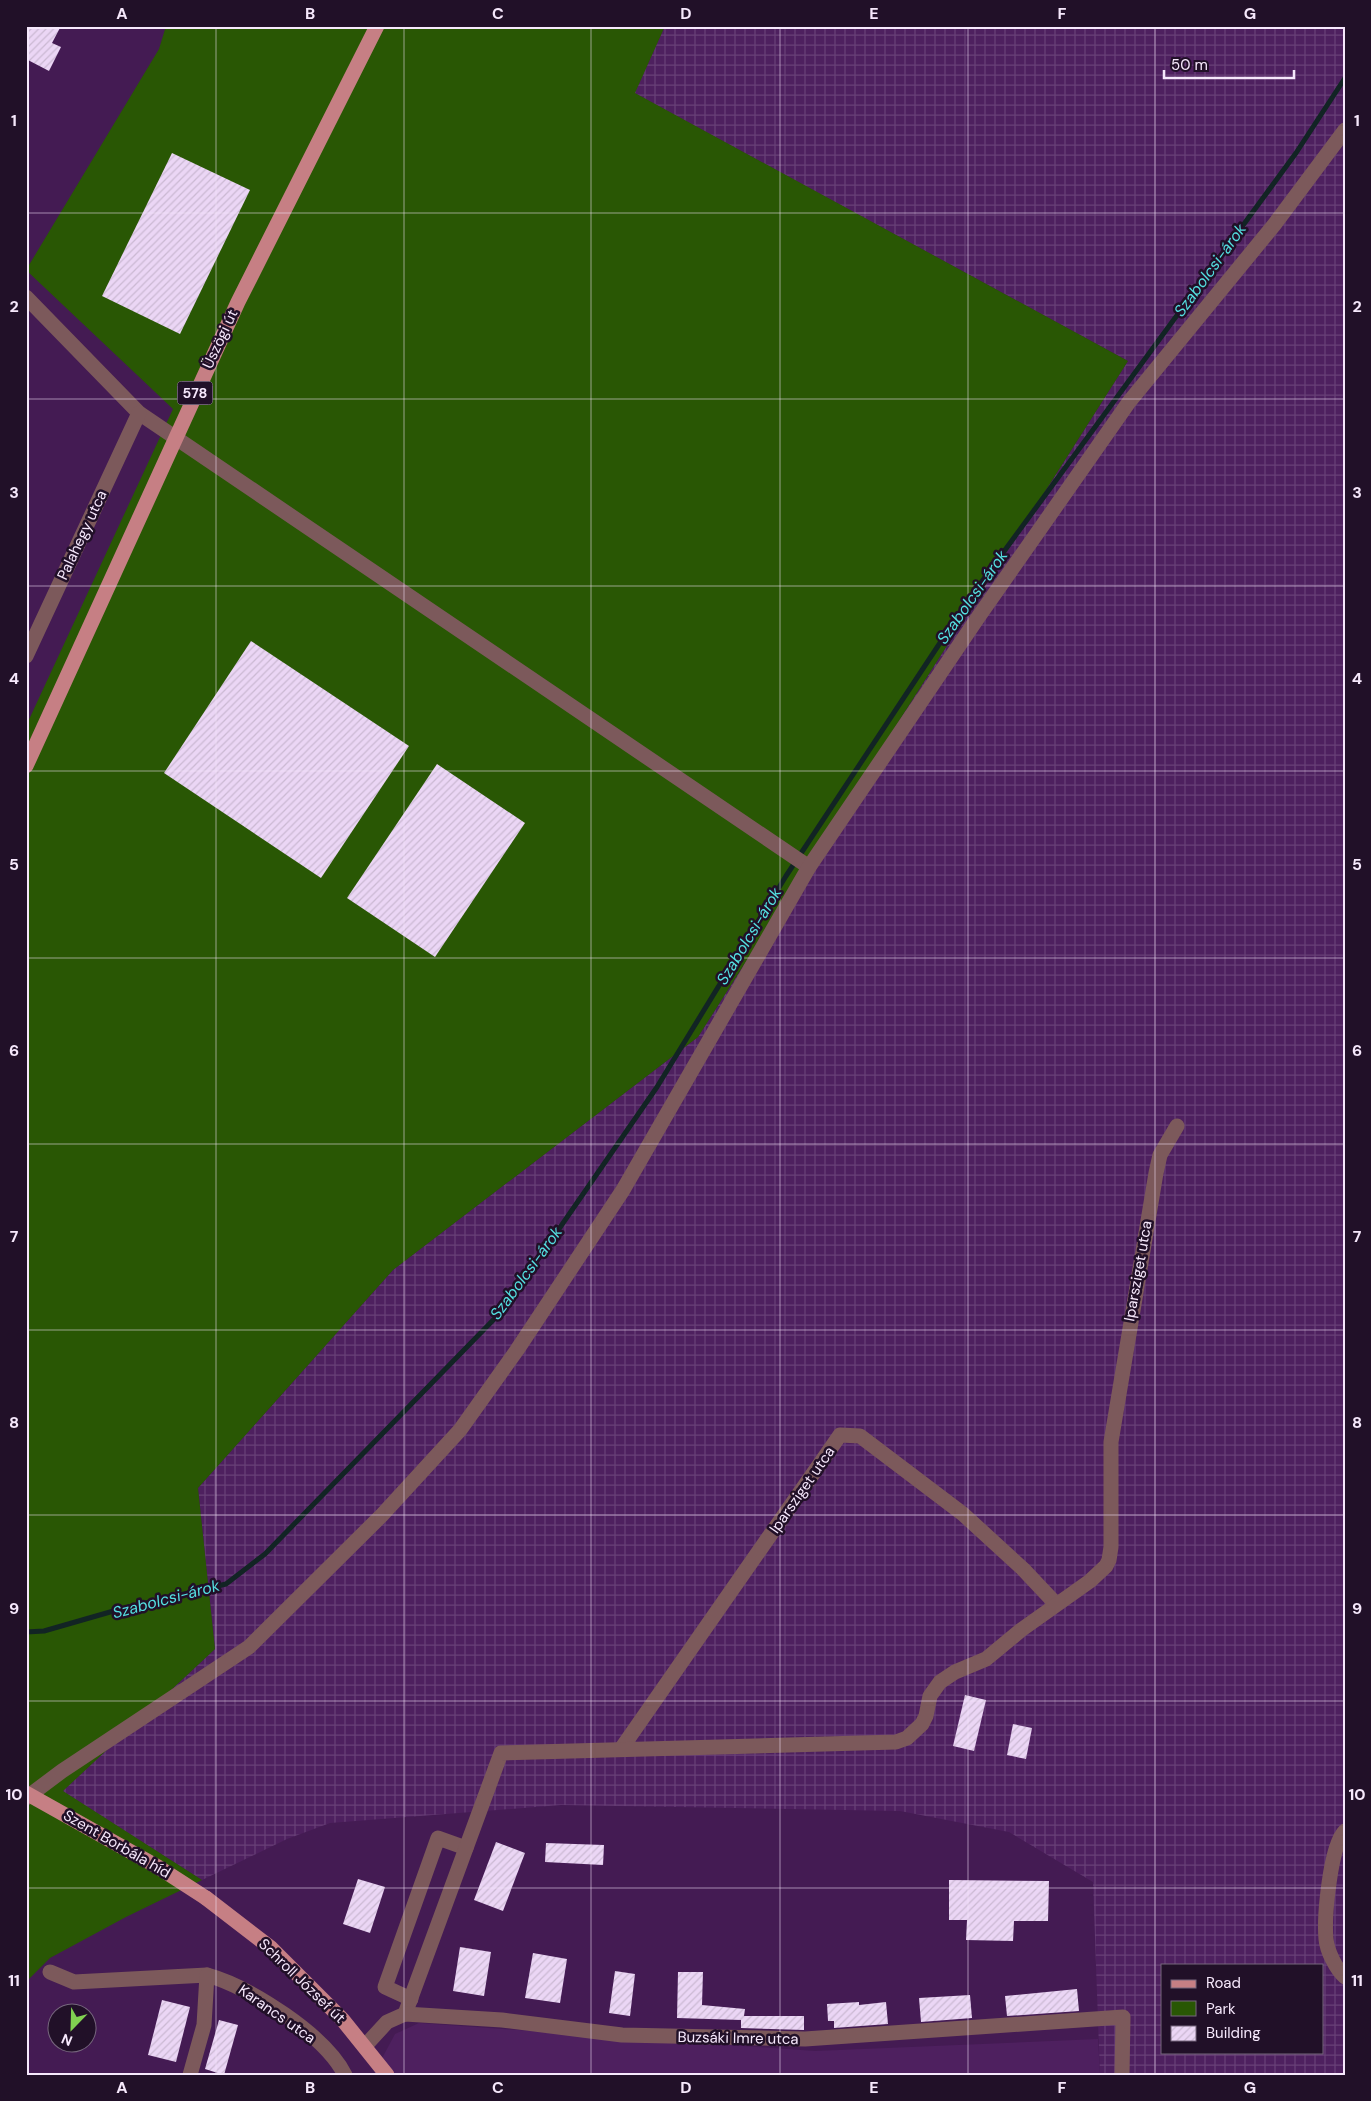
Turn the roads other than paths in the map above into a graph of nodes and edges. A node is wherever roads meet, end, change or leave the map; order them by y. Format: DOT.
graph roads {
  1 [pos="377,26"];
  2 [pos="1345,130"];
  3 [pos="26,297"];
  4 [pos="139,413"];
  5 [pos="174,438"];
  6 [pos="26,656"];
  7 [pos="26,766"];
  8 [pos="801,861"];
  9 [pos="1177,1126"];
  10 [pos="1056,1604"];
  11 [pos="621,1749"];
  12 [pos="26,1793"];
  13 [pos="26,1798"];
  14 [pos="1345,1831"];
  15 [pos="466,1848"];
  16 [pos="206,1898"];
  17 [pos="50,1972"];
  18 [pos="207,1975"];
  19 [pos="1345,1977"];
  20 [pos="410,1998"];
  21 [pos="405,2014"];
  22 [pos="365,2046"];
  23 [pos="190,2075"];
  24 [pos="345,2075"];
  25 [pos="387,2075"];
  26 [pos="1122,2075"];
  1 -- 5 [label="main road, Üszögi út / 578"];
  2 -- 8 [label="street"];
  3 -- 4 [label="street"];
  4 -- 5 [label="street"];
  4 -- 6 [label="street, Palahegy utca"];
  5 -- 7 [label="main road, Üszögi út / 578"];
  5 -- 8 [label="street"];
  8 -- 13 [label="street"];
  9 -- 10 [label="street, Iparsziget utca"];
  10 -- 11 [label="street, Iparsziget utca"];
  10 -- 11 [label="street, Iparsziget utca"];
  11 -- 15 [label="street, Iparsziget utca"];
  12 -- 16 [label="main road, Szent Borbála híd, bridge"];
  14 -- 19 [label="street"];
  15 -- 20 [label="street"];
  15 -- 20 [label="street"];
  16 -- 22 [label="main road, Schroll József út"];
  17 -- 18 [label="street"];
  18 -- 23 [label="street"];
  18 -- 24 [label="street, Karancs utca"];
  20 -- 21 [label="street"];
  21 -- 22 [label="street"];
  21 -- 26 [label="street, Buzsáki Imre utca"];
  22 -- 25 [label="main road, Schroll József út"];
}
